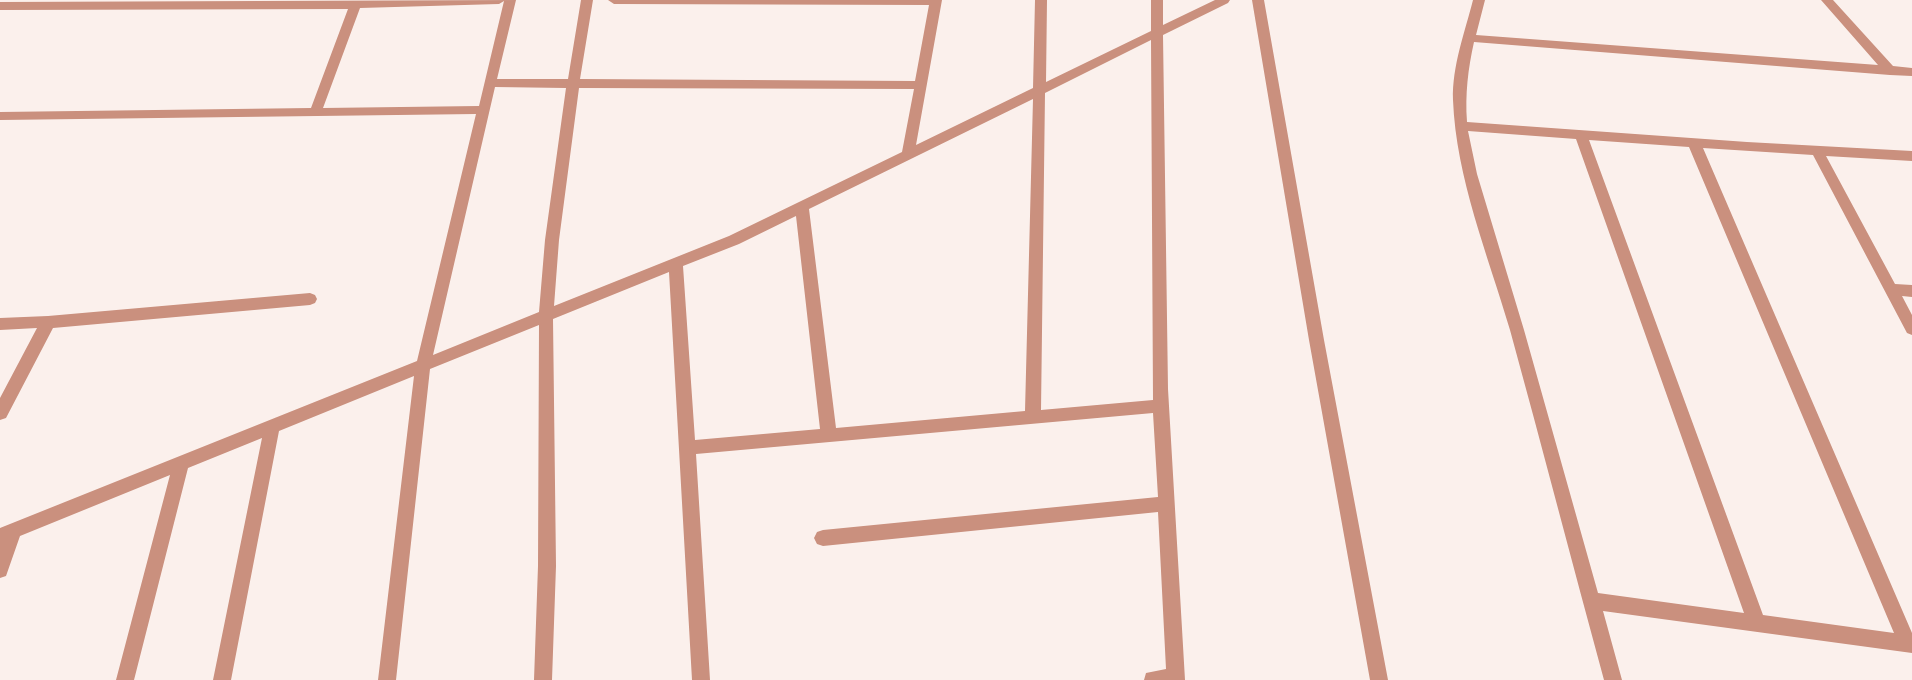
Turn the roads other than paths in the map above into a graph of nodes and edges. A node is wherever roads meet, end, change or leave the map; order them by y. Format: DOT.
graph roads {
  1 [pos="499,0"];
  2 [pos="510,0"];
  3 [pos="587,0"];
  4 [pos="614,0"];
  5 [pos="936,0"];
  6 [pos="1040,0"];
  7 [pos="1157,0"];
  8 [pos="1224,0"];
  9 [pos="1258,0"];
  10 [pos="1479,0"];
  11 [pos="1827,0"];
  12 [pos="356,2"];
  13 [pos="0,6"];
  14 [pos="1157,33"];
  15 [pos="1470,38"];
  16 [pos="1890,71"];
  17 [pos="1912,72"];
  18 [pos="490,84"];
  19 [pos="573,84"];
  20 [pos="921,84"];
  21 [pos="1038,90"];
  22 [pos="484,110"];
  23 [pos="314,113"];
  24 [pos="0,116"];
  25 [pos="1460,126"];
  26 [pos="1581,135"];
  27 [pos="1694,143"];
  28 [pos="1817,151"];
  29 [pos="908,154"];
  30 [pos="1912,156"];
  31 [pos="802,206"];
  32 [pos="676,264"];
  33 [pos="1891,289"];
  34 [pos="1912,291"];
  35 [pos="310,299"];
  36 [pos="546,316"];
  37 [pos="48,322"];
  38 [pos="0,324"];
  39 [pos="1912,329"];
  40 [pos="423,366"];
  41 [pos="1161,406"];
  42 [pos="0,413"];
  43 [pos="1033,417"];
  44 [pos="272,426"];
  45 [pos="829,436"];
  46 [pos="687,448"];
  47 [pos="181,463"];
  48 [pos="1166,504"];
  49 [pos="7,533"];
  50 [pos="824,538"];
  51 [pos="0,570"];
  52 [pos="1591,601"];
  53 [pos="1757,623"];
  54 [pos="1909,643"];
  55 [pos="1176,679"];
  56 [pos="126,680"];
  57 [pos="222,680"];
  58 [pos="387,680"];
  59 [pos="543,680"];
  60 [pos="701,680"];
  61 [pos="1153,680"];
  62 [pos="1379,680"];
  63 [pos="1613,680"];
  1 -- 12 [label="street"];
  2 -- 18 [label="street"];
  3 -- 19 [label="street"];
  4 -- 5 [label="street"];
  5 -- 20 [label="street"];
  6 -- 21 [label="street"];
  7 -- 14 [label="street"];
  8 -- 14 [label="street"];
  9 -- 62 [label="street"];
  10 -- 15 [label="street"];
  11 -- 16 [label="street"];
  12 -- 13 [label="street"];
  12 -- 23 [label="street"];
  14 -- 21 [label="street"];
  14 -- 41 [label="street"];
  15 -- 16 [label="street"];
  15 -- 25 [label="street"];
  16 -- 17 [label="street"];
  18 -- 19 [label="street"];
  18 -- 22 [label="street"];
  19 -- 20 [label="street"];
  19 -- 36 [label="street"];
  20 -- 29 [label="street"];
  21 -- 29 [label="street"];
  21 -- 43 [label="street"];
  22 -- 23 [label="street"];
  22 -- 40 [label="street"];
  23 -- 24 [label="street"];
  25 -- 26 [label="street"];
  25 -- 52 [label="street"];
  26 -- 27 [label="street"];
  26 -- 53 [label="street"];
  27 -- 28 [label="street"];
  27 -- 54 [label="street"];
  28 -- 30 [label="street"];
  28 -- 33 [label="street"];
  29 -- 31 [label="street"];
  31 -- 32 [label="street"];
  31 -- 45 [label="street"];
  32 -- 36 [label="street"];
  32 -- 46 [label="street"];
  33 -- 34 [label="street"];
  33 -- 39 [label="street"];
  35 -- 37 [label="street"];
  36 -- 40 [label="street"];
  36 -- 59 [label="street"];
  37 -- 38 [label="street"];
  37 -- 42 [label="street"];
  40 -- 44 [label="street"];
  40 -- 58 [label="street"];
  41 -- 43 [label="street"];
  41 -- 48 [label="street"];
  43 -- 45 [label="street"];
  44 -- 47 [label="street"];
  44 -- 57 [label="street"];
  45 -- 46 [label="street"];
  46 -- 60 [label="street"];
  47 -- 49 [label="street"];
  47 -- 56 [label="street"];
  48 -- 50 [label="street"];
  48 -- 55 [label="street"];
  49 -- 51 [label="street"];
  52 -- 53 [label="street"];
  52 -- 63 [label="street"];
  53 -- 54 [label="street"];
  55 -- 61 [label="street"];
}
